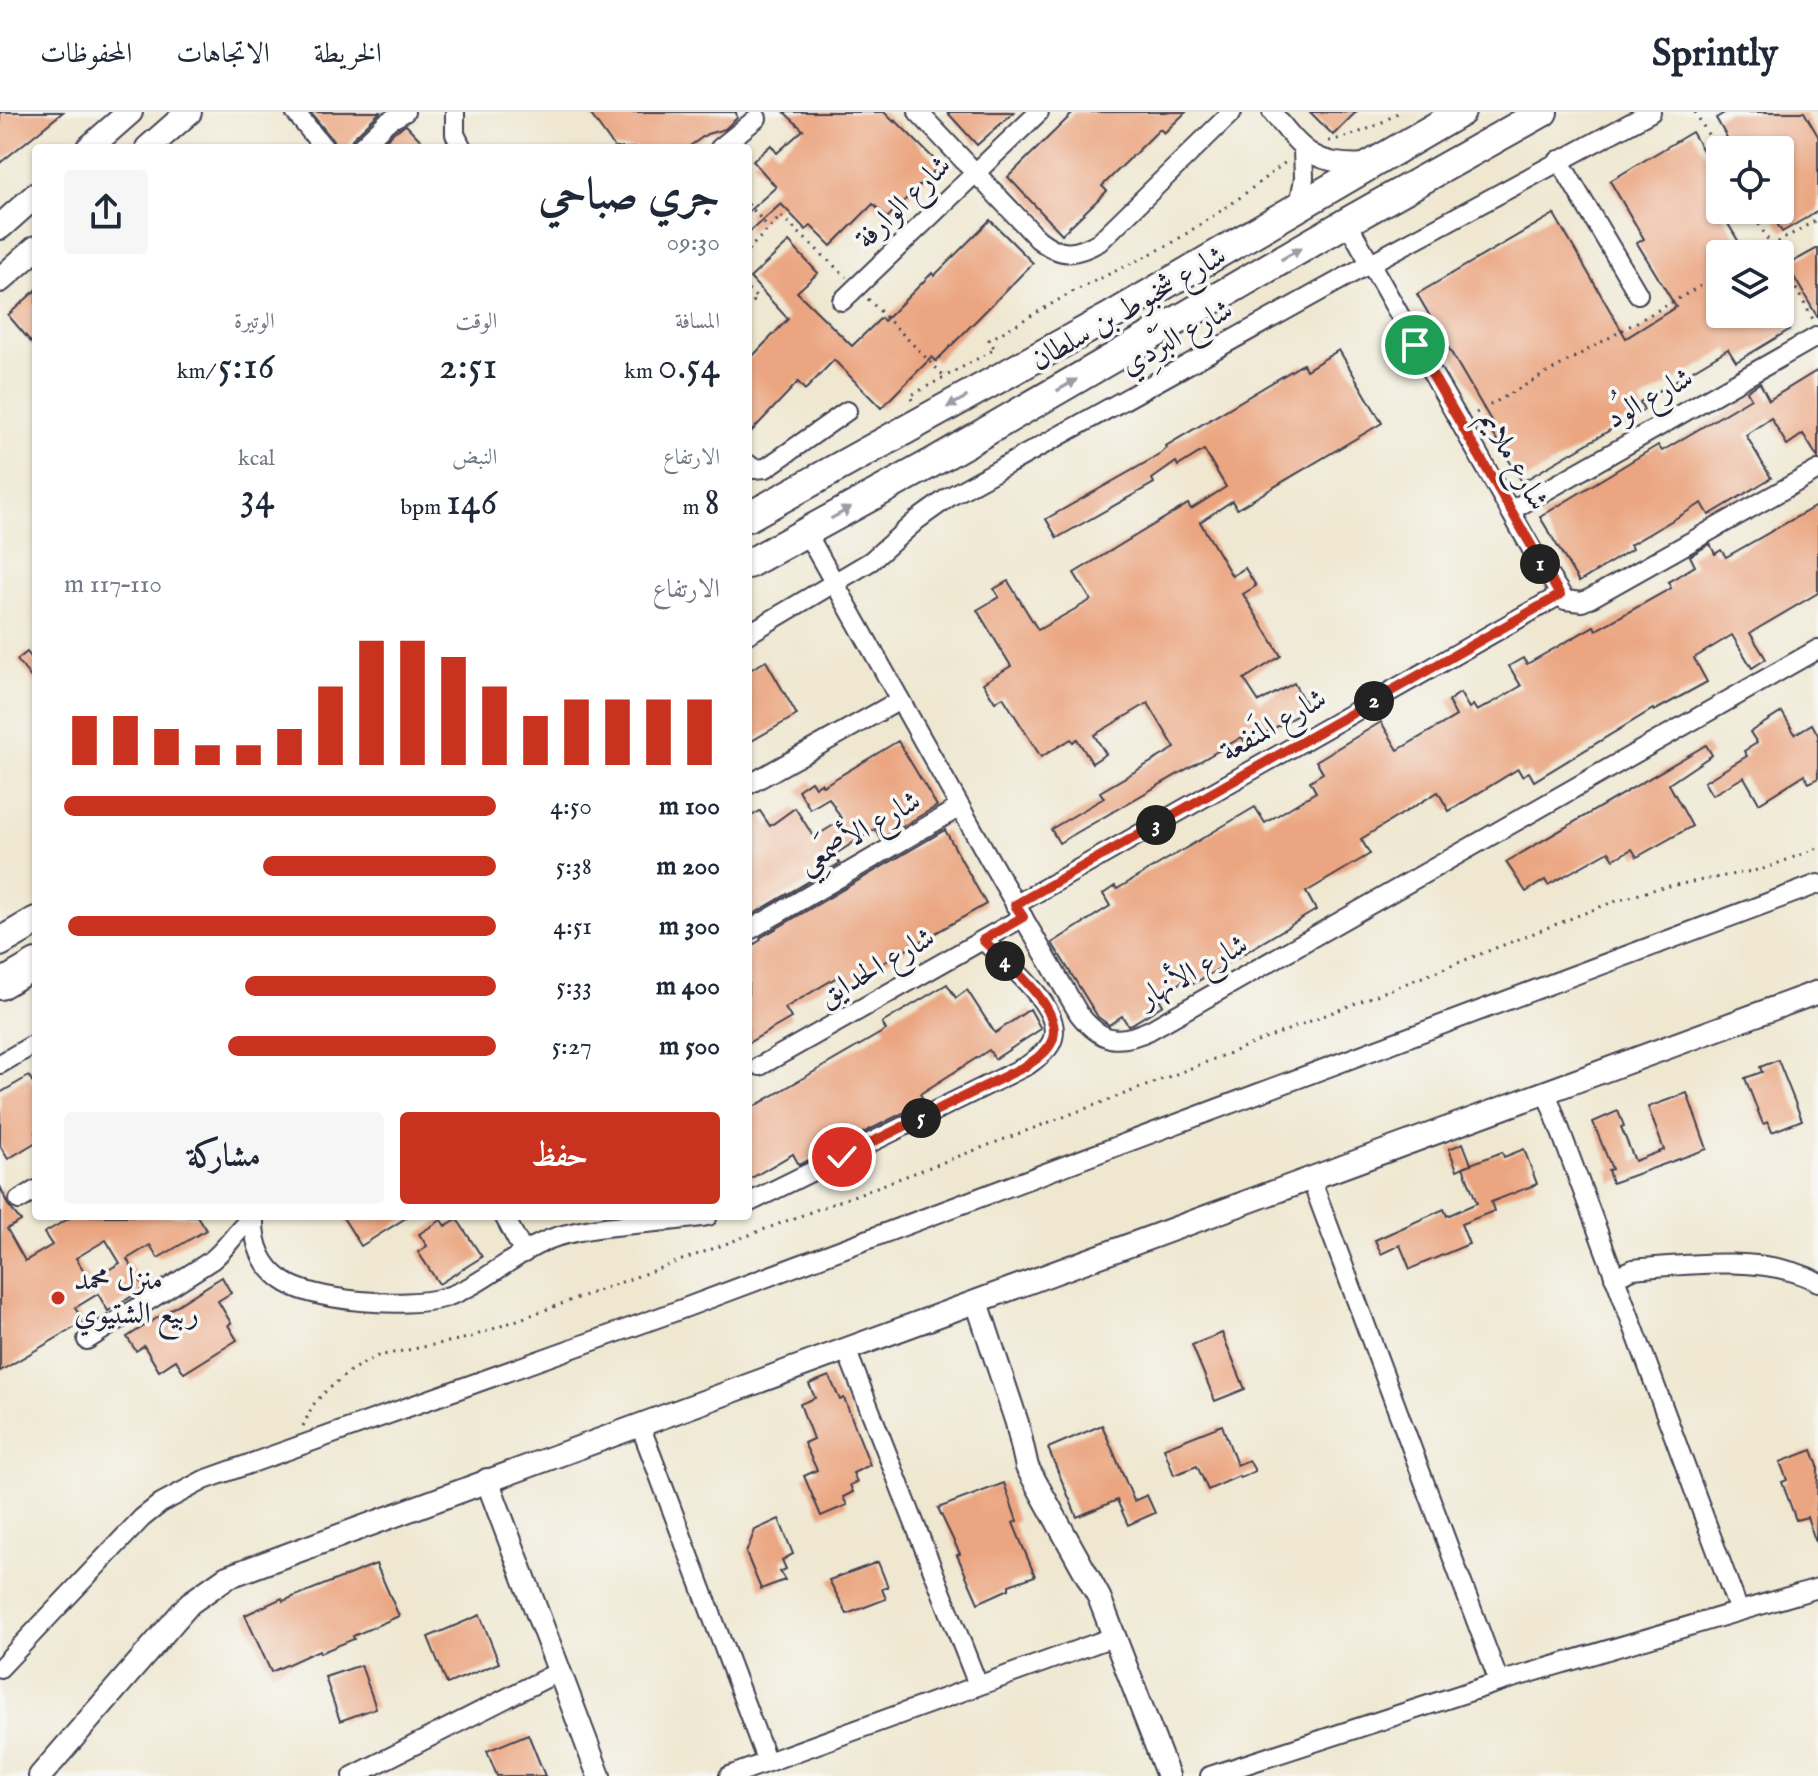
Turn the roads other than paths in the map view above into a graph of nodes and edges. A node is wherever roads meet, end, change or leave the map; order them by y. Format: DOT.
graph roads {
  1 [pos="130,112"];
  2 [pos="189,112"];
  3 [pos="295,112"];
  4 [pos="405,112"];
  5 [pos="455,112"];
  6 [pos="918,112"];
  7 [pos="1039,112"];
  8 [pos="1232,112"];
  9 [pos="1272,112"];
  10 [pos="1461,112"];
  11 [pos="1543,112"];
  12 [pos="1651,112"];
  13 [pos="757,118"];
  14 [pos="94,144"];
  15 [pos="153,144"];
  16 [pos="321,144"];
  17 [pos="364,144"];
  18 [pos="460,144"];
  19 [pos="725,144"];
  20 [pos="1303,150"];
  21 [pos="1559,160"];
  22 [pos="1374,163"];
  23 [pos="975,174"];
  24 [pos="32,199"];
  25 [pos="1299,206"];
  26 [pos="1347,222"];
  27 [pos="0,227"];
  28 [pos="32,252"];
  29 [pos="1369,264"];
  30 [pos="0,280"];
  31 [pos="1638,294"];
  32 [pos="842,301"];
  33 [pos="1818,336"];
  34 [pos="847,411"];
  35 [pos="752,467"];
  36 [pos="1818,470"];
  37 [pos="1510,511"];
  38 [pos="752,515"];
  39 [pos="806,532"];
  40 [pos="752,562"];
  41 [pos="835,584"];
  42 [pos="1560,595"];
  43 [pos="752,632"];
  44 [pos="1818,649"];
  45 [pos="900,700"];
  46 [pos="752,783"];
  47 [pos="960,807"];
  48 [pos="1818,884"];
  49 [pos="1019,911"];
  50 [pos="32,923"];
  51 [pos="752,929"];
  52 [pos="983,940"];
  53 [pos="0,942"];
  54 [pos="32,966"];
  55 [pos="0,985"];
  56 [pos="1818,992"];
  57 [pos="32,1045"];
  58 [pos="0,1064"];
  59 [pos="760,1066"];
  60 [pos="1546,1092"];
  61 [pos="1311,1179"];
  62 [pos="32,1192"];
  63 [pos="19,1200"];
  64 [pos="752,1201"];
  65 [pos="249,1220"];
  66 [pos="254,1220"];
  67 [pos="506,1220"];
  68 [pos="665,1220"];
  69 [pos="524,1253"];
  70 [pos="1614,1277"];
  71 [pos="1818,1282"];
  72 [pos="977,1302"];
  73 [pos="87,1340"];
  74 [pos="846,1349"];
  75 [pos="640,1425"];
  76 [pos="487,1480"];
  77 [pos="1818,1588"];
  78 [pos="1739,1611"];
  79 [pos="1113,1637"];
  80 [pos="0,1668"];
  81 [pos="558,1672"];
  82 [pos="1499,1682"];
  83 [pos="978,1685"];
  84 [pos="767,1762"];
  85 [pos="40,1776"];
  86 [pos="353,1776"];
  87 [pos="599,1776"];
  88 [pos="729,1776"];
  89 [pos="1168,1776"];
  90 [pos="1210,1776"];
  1 -- 14 [label="main road"];
  2 -- 15 [label="main road"];
  3 -- 16 [label="street"];
  4 -- 17 [label="street"];
  5 -- 18 [label="street"];
  6 -- 23 [label="street"];
  7 -- 23 [label="street, شارع الوارفة"];
  8 -- 23 [label="street"];
  9 -- 20 [label="street"];
  10 -- 22 [label="main road, شارع شخبوط بن سلطان"];
  11 -- 26 [label="main road, شارع شخبوط بن سلطان"];
  12 -- 21 [label="street, شارع البَرْدِي"];
  13 -- 19 [label="street"];
  20 -- 22 [label="street"];
  20 -- 25 [label="street"];
  21 -- 29 [label="street, شارع البَرْدِي"];
  21 -- 31 [label="street"];
  22 -- 25 [label="main road, شارع شخبوط بن سلطان"];
  23 -- 32 [label="street, شارع الوارفة"];
  24 -- 27 [label="main road"];
  25 -- 38 [label="main road, شارع شخبوط بن سلطان, one-way"];
  26 -- 29 [label="street, شارع ملايم"];
  39 -- 26 [label="main road, شارع شخبوط بن سلطان, one-way"];
  28 -- 30 [label="main road"];
  29 -- 37 [label="street, شارع ملايم"];
  29 -- 41 [label="street, شارع البَرْدِي"];
  33 -- 37 [label="street, شارع الوُد"];
  34 -- 35 [label="street"];
  36 -- 42 [label="street"];
  37 -- 42 [label="street, شارع ملايم"];
  39 -- 40 [label="main road, شارع شخبوط بن سلطان"];
  39 -- 41 [label="street, شارع الأنهار"];
  41 -- 43 [label="street, شارع البَرْدِي"];
  41 -- 45 [label="street, شارع الأنهار"];
  42 -- 49 [label="street, شارع المَنفعة"];
  44 -- 49 [label="street, شارع الأنهار"];
  45 -- 46 [label="street"];
  45 -- 47 [label="street, شارع الأنهار"];
  47 -- 49 [label="street, شارع الأنهار"];
  47 -- 51 [label="street, شارع الأصمَعِي"];
  48 -- 80 [label="street"];
  49 -- 52 [label="street, شارع الحدايق"];
  50 -- 53 [label="main road"];
  52 -- 59 [label="street, شارع الحدايق"];
  52 -- 64 [label="street"];
  54 -- 55 [label="main road"];
  56 -- 60 [label="street"];
  57 -- 58 [label="street"];
  60 -- 61 [label="street"];
  60 -- 70 [label="street"];
  61 -- 72 [label="street"];
  61 -- 82 [label="street"];
  62 -- 63 [label="street"];
  65 -- 73 [label="street"];
  66 -- 69 [label="street"];
  67 -- 69 [label="street"];
  68 -- 69 [label="street"];
  70 -- 71 [label="street"];
  70 -- 78 [label="street"];
  72 -- 74 [label="street"];
  72 -- 79 [label="street"];
  74 -- 75 [label="street"];
  74 -- 83 [label="street"];
  75 -- 76 [label="street"];
  75 -- 84 [label="street"];
  76 -- 81 [label="street"];
  76 -- 85 [label="street"];
  77 -- 78 [label="street"];
  78 -- 82 [label="street"];
  79 -- 83 [label="street"];
  79 -- 89 [label="street"];
  81 -- 86 [label="street"];
  81 -- 87 [label="street"];
  82 -- 90 [label="street"];
  83 -- 84 [label="street"];
  84 -- 88 [label="street"];
}
